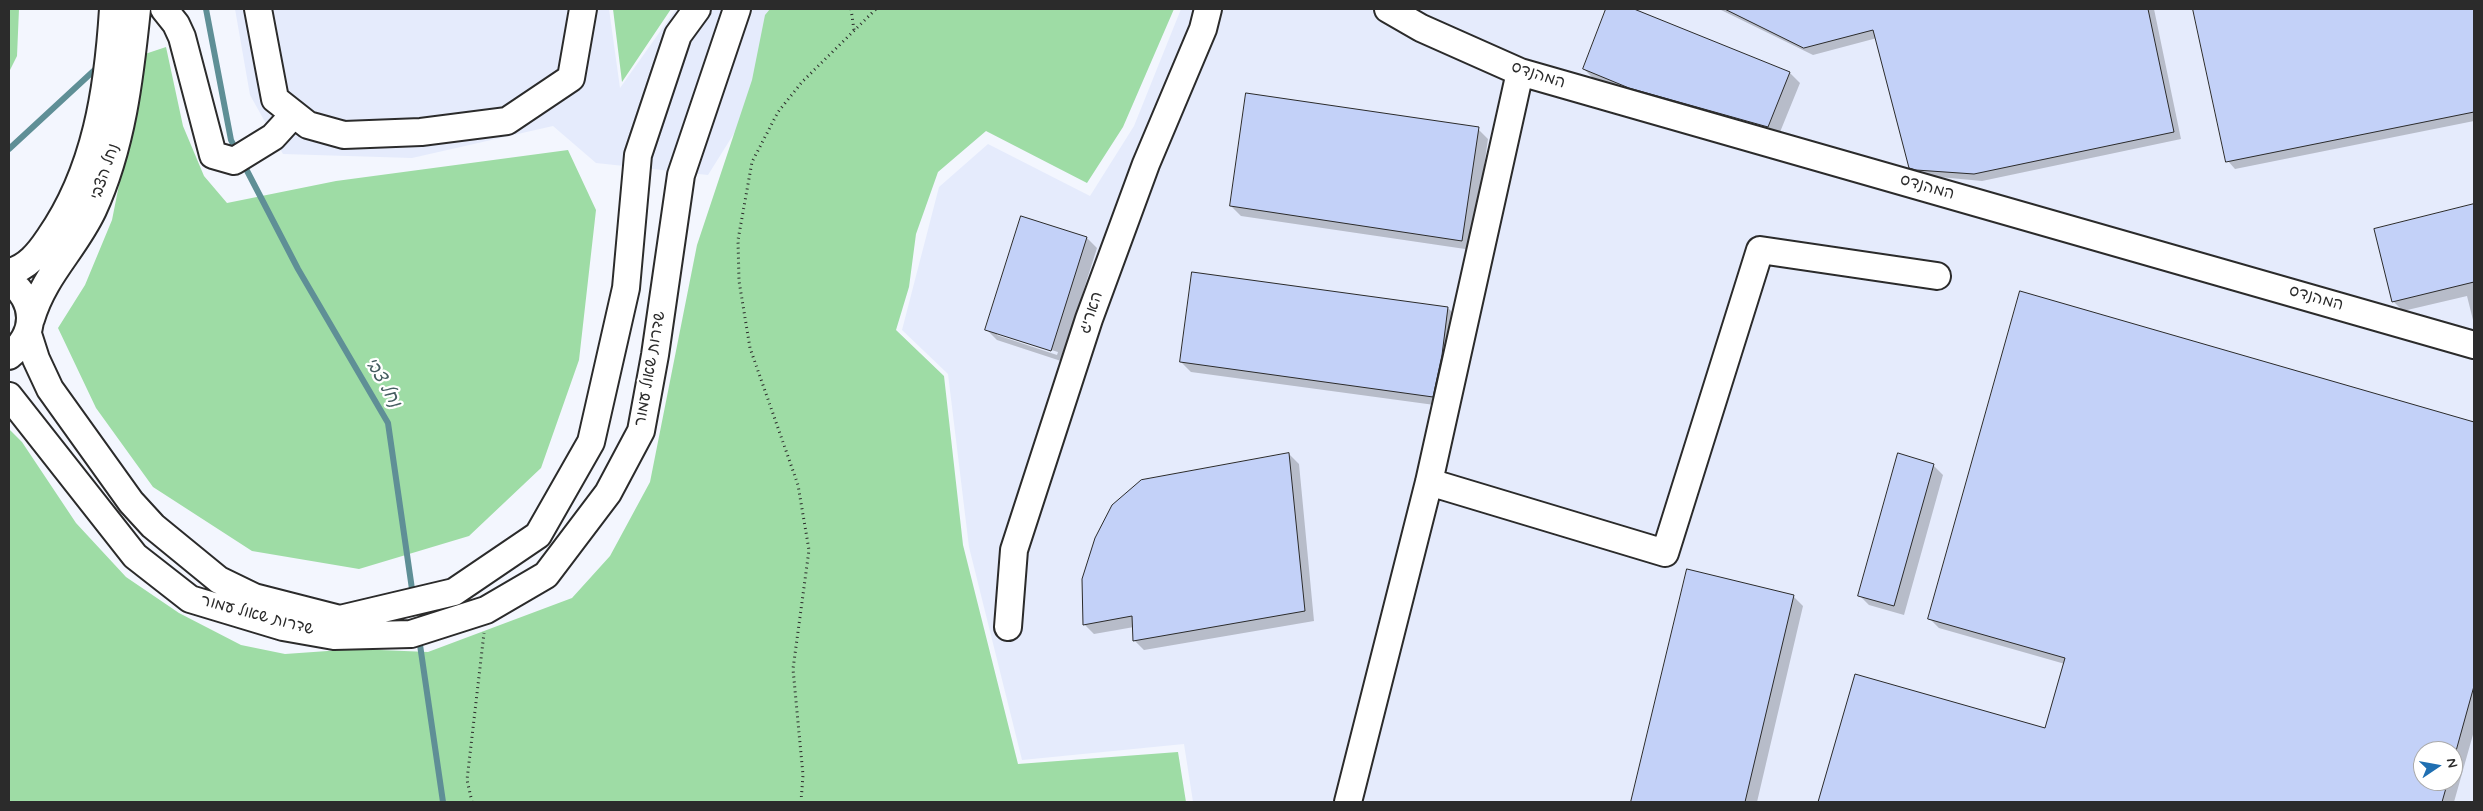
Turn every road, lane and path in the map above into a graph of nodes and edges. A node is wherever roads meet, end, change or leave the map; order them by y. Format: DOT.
graph roads {
  1 [pos="113,9"];
  2 [pos="137,9"];
  3 [pos="164,9"];
  4 [pos="258,9"];
  5 [pos="583,9"];
  6 [pos="696,9"];
  7 [pos="737,9"];
  8 [pos="851,9"];
  9 [pos="876,9"];
  10 [pos="1208,9"];
  11 [pos="1388,9"];
  12 [pos="854,30"];
  13 [pos="1520,72"];
  14 [pos="294,114"];
  15 [pos="9,272"];
  16 [pos="1937,276"];
  17 [pos="9,280"];
  18 [pos="29,327"];
  19 [pos="2474,345"];
  20 [pos="9,356"];
  21 [pos="9,396"];
  22 [pos="1429,482"];
  23 [pos="486,610"];
  24 [pos="1008,627"];
  25 [pos="472,802"];
  26 [pos="802,802"];
  27 [pos="1348,802"];
  1 -- 15 [label="street, נחל הצבי"];
  2 -- 18 [label="street, נחל הצבי"];
  3 -- 14 [label="street"];
  4 -- 14 [label="street"];
  5 -- 14 [label="street"];
  6 -- 18 [label="street, שדרות שאול עמור"];
  7 -- 23 [label="street, שדרות שאול עמור"];
  8 -- 12 [label="path"];
  9 -- 12 [label="path"];
  10 -- 24 [label="street, האריג"];
  11 -- 13 [label="street, המהנדס"];
  12 -- 26 [label="path"];
  13 -- 19 [label="street, המהנדס"];
  13 -- 22 [label="street"];
  16 -- 22 [label="street"];
  17 -- 18 [label="street, שדרות שאול עמור"];
  18 -- 20 [label="street"];
  21 -- 23 [label="street, שדרות שאול עמור"];
  22 -- 27 [label="street"];
  23 -- 25 [label="path"];
}
